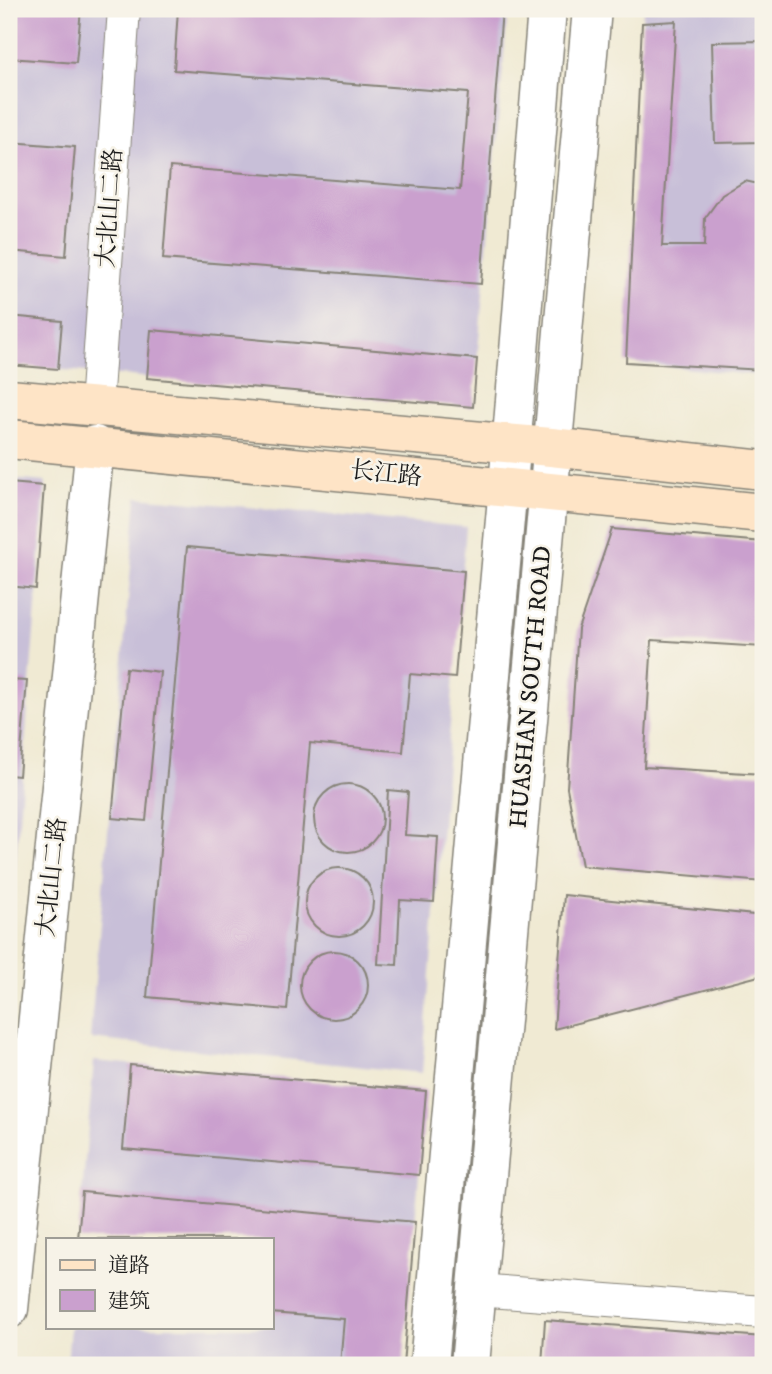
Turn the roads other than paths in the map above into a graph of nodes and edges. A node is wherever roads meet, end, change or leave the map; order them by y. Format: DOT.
graph roads {
  1 [pos="124,9"];
  2 [pos="547,9"];
  3 [pos="592,9"];
  4 [pos="9,399"];
  5 [pos="96,406"];
  6 [pos="9,439"];
  7 [pos="95,445"];
  8 [pos="511,445"];
  9 [pos="551,447"];
  10 [pos="763,470"];
  11 [pos="508,486"];
  12 [pos="549,490"];
  13 [pos="763,513"];
  14 [pos="477,1290"];
  15 [pos="9,1309"];
  16 [pos="763,1312"];
  17 [pos="429,1365"];
  18 [pos="470,1365"];
  1 -- 5 [label="street, 大北山二路"];
  2 -- 8 [label="street, HUASHAN SOUTH ROAD"];
  3 -- 9 [label="street, HUASHAN SOUTH ROAD"];
  4 -- 5 [label="main road, 长江路"];
  5 -- 8 [label="main road, 长江路"];
  6 -- 7 [label="main road, 长江路"];
  7 -- 11 [label="main road, 长江路"];
  7 -- 15 [label="street, 大北山二路"];
  8 -- 9 [label="main road, 长江路"];
  8 -- 11 [label="street, HUASHAN SOUTH ROAD"];
  9 -- 10 [label="main road, 长江路"];
  9 -- 12 [label="street, HUASHAN SOUTH ROAD"];
  11 -- 12 [label="main road, 长江路"];
  11 -- 17 [label="street, HUASHAN SOUTH ROAD"];
  12 -- 13 [label="main road, 长江路"];
  12 -- 14 [label="street, HUASHAN SOUTH ROAD"];
  14 -- 16 [label="street"];
  14 -- 18 [label="street, HUASHAN SOUTH ROAD"];
}
